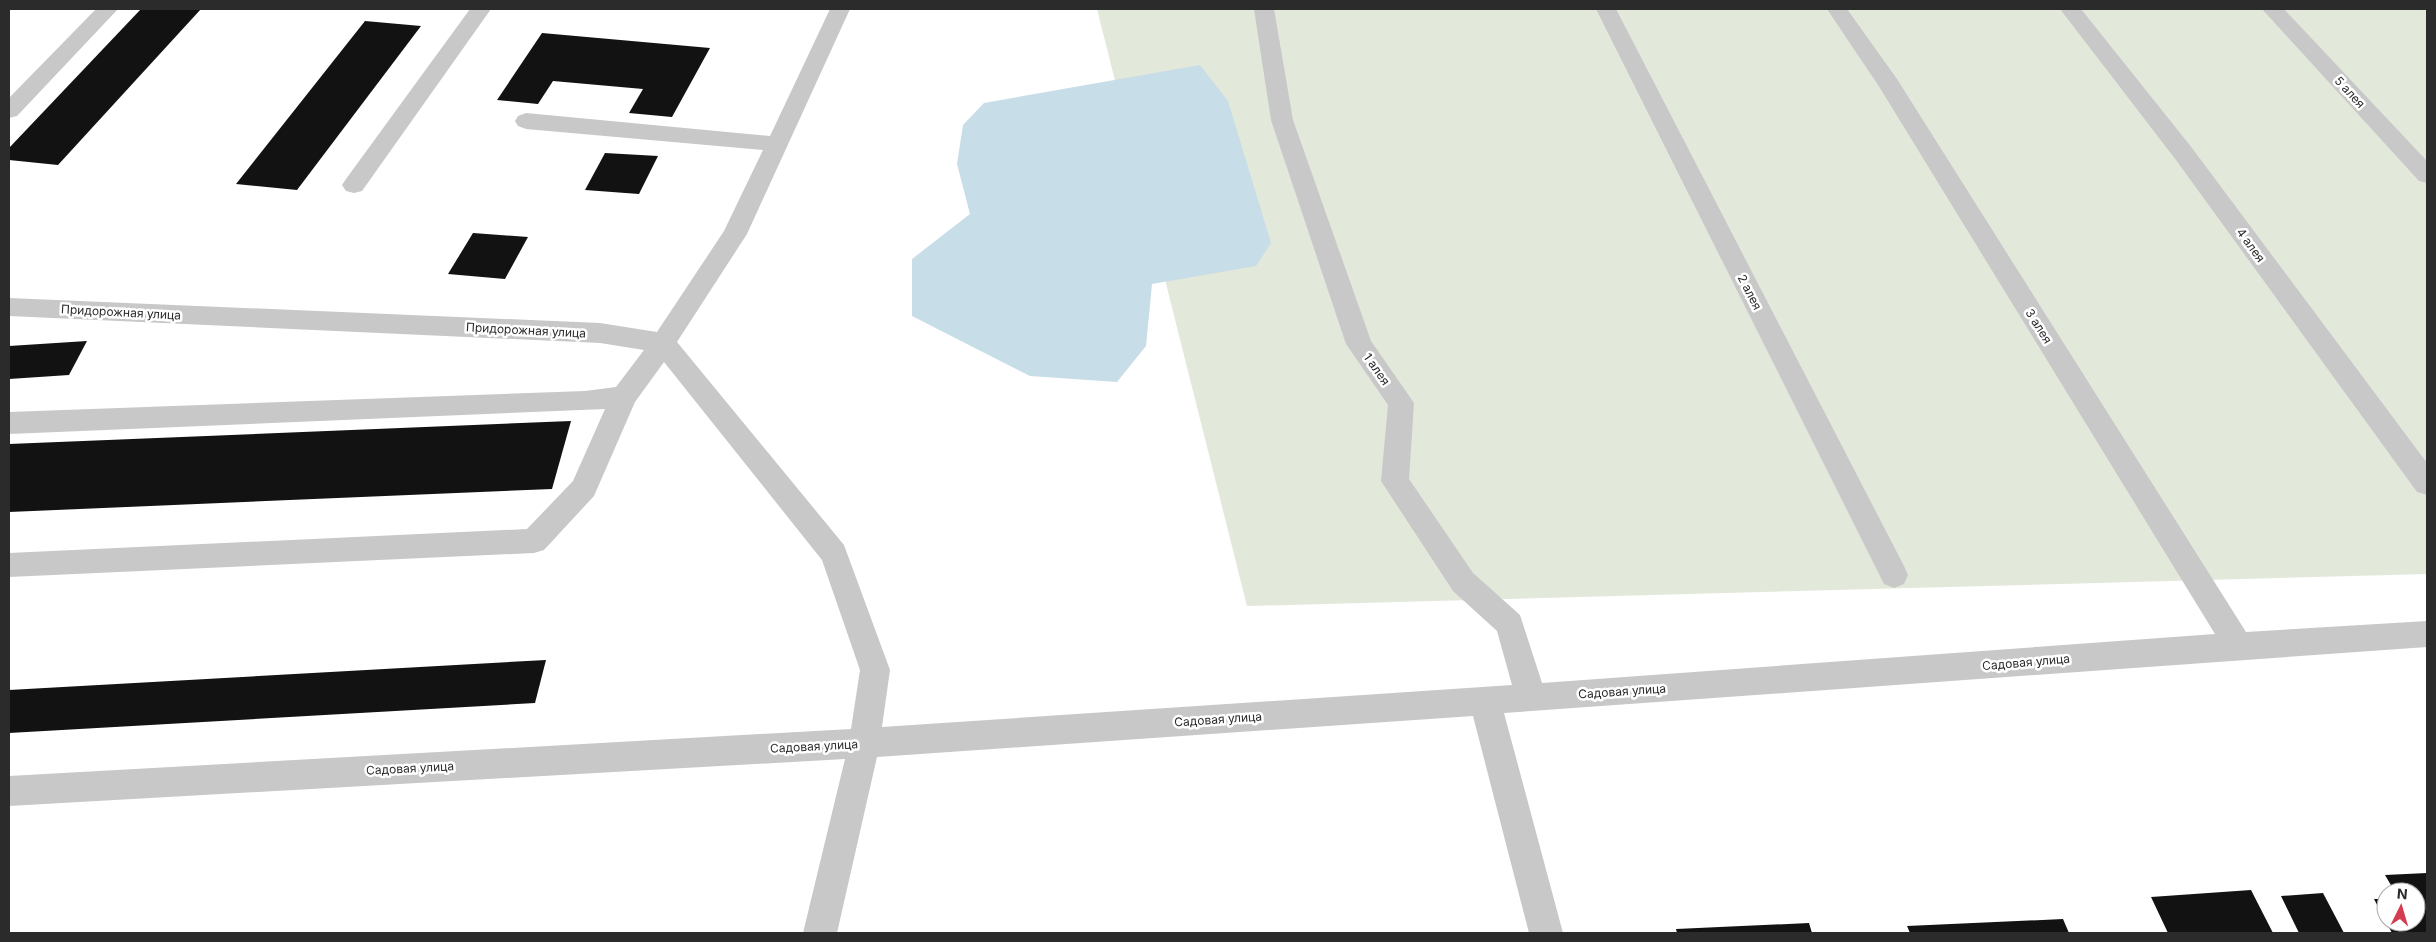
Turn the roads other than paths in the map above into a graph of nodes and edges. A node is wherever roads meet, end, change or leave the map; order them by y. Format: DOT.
graph roads {
  1 [pos="108,9"];
  2 [pos="481,9"];
  3 [pos="840,9"];
  4 [pos="1264,9"];
  5 [pos="1606,9"];
  6 [pos="1837,9"];
  7 [pos="2070,9"];
  8 [pos="2272,9"];
  9 [pos="9,111"];
  10 [pos="526,120"];
  11 [pos="777,144"];
  12 [pos="2427,175"];
  13 [pos="354,185"];
  14 [pos="9,307"];
  15 [pos="663,343"];
  16 [pos="624,397"];
  17 [pos="9,423"];
  18 [pos="2427,484"];
  19 [pos="9,565"];
  20 [pos="1894,575"];
  21 [pos="2427,634"];
  22 [pos="2238,646"];
  23 [pos="1530,698"];
  24 [pos="1485,701"];
  25 [pos="864,743"];
  26 [pos="9,791"];
  27 [pos="820,933"];
  28 [pos="1546,933"];
  1 -- 9 [label="street"];
  2 -- 13 [label="street"];
  3 -- 11 [label="street"];
  4 -- 23 [label="street, 1 алея"];
  5 -- 20 [label="street, 2 алея"];
  6 -- 22 [label="street, 3 алея"];
  7 -- 18 [label="street, 4 алея"];
  8 -- 12 [label="street, 5 алея"];
  10 -- 11 [label="street"];
  11 -- 15 [label="street"];
  14 -- 15 [label="street, Придорожная улица"];
  15 -- 16 [label="street"];
  15 -- 25 [label="street"];
  16 -- 17 [label="street"];
  16 -- 19 [label="street"];
  21 -- 22 [label="street, Садовая улица"];
  22 -- 23 [label="street, Садовая улица"];
  23 -- 24 [label="street, Садовая улица"];
  24 -- 25 [label="street, Садовая улица"];
  24 -- 28 [label="street"];
  25 -- 26 [label="street, Садовая улица"];
  25 -- 27 [label="street"];
}
